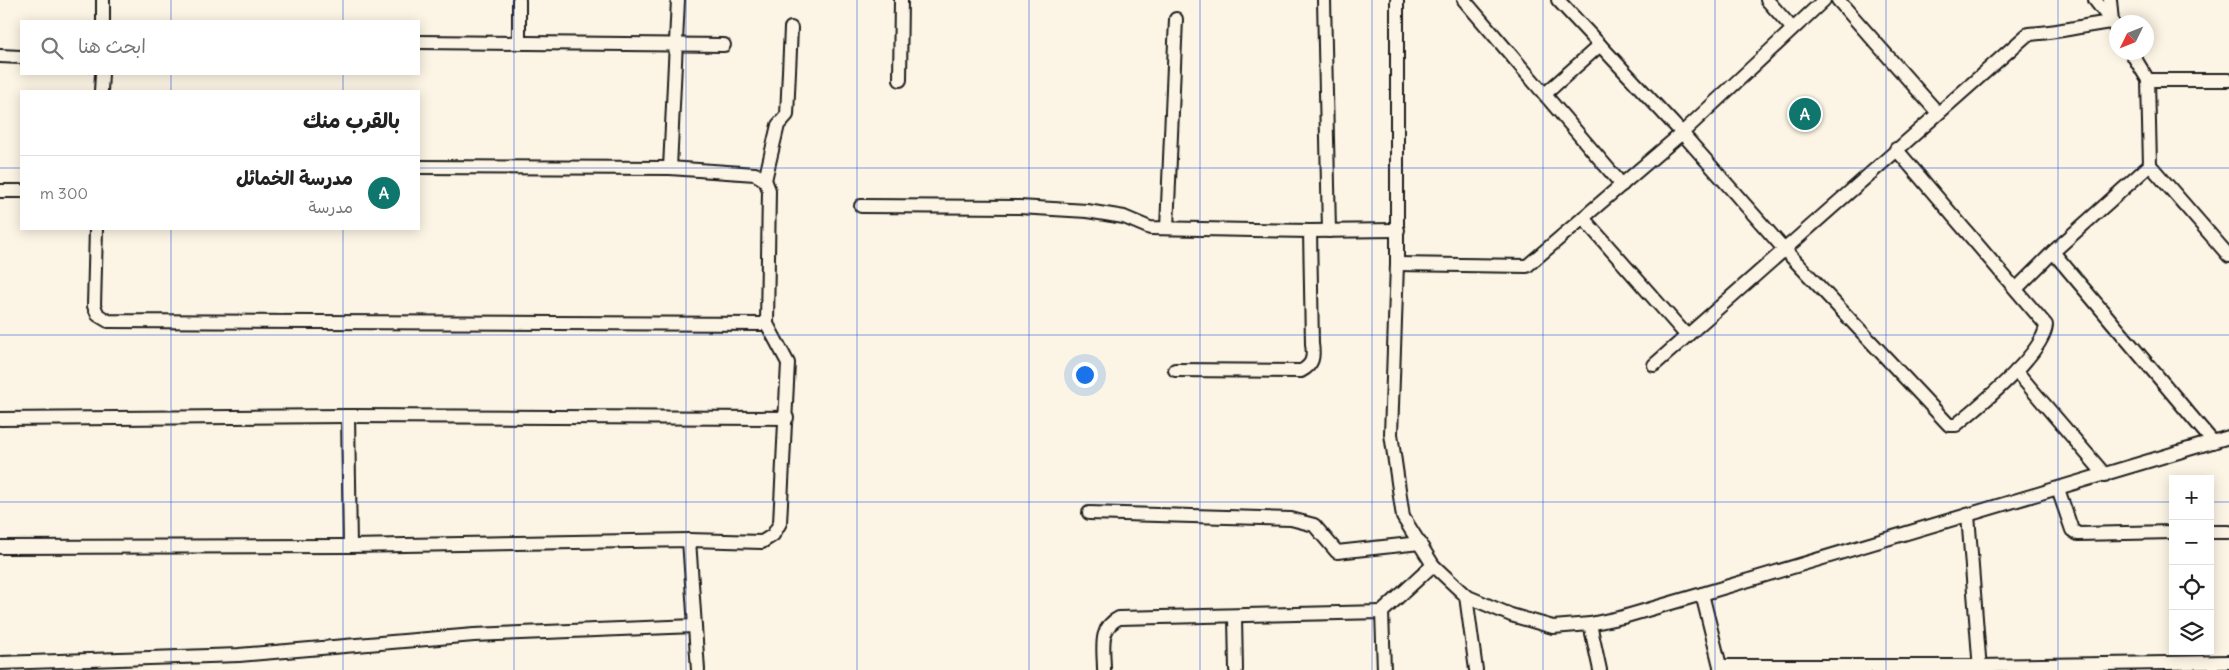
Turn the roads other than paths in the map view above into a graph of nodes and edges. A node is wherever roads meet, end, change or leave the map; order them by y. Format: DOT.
graph roads {
  1 [pos="102,0"];
  2 [pos="519,0"];
  3 [pos="678,0"];
  4 [pos="900,0"];
  5 [pos="1324,0"];
  6 [pos="1398,0"];
  7 [pos="1464,0"];
  8 [pos="1558,0"];
  9 [pos="1767,0"];
  10 [pos="1824,0"];
  11 [pos="1838,0"];
  12 [pos="2095,0"];
  13 [pos="2110,0"];
  14 [pos="2112,15"];
  15 [pos="2109,18"];
  16 [pos="1176,19"];
  17 [pos="103,20"];
  18 [pos="2109,25"];
  19 [pos="791,28"];
  20 [pos="1792,28"];
  21 [pos="420,42"];
  22 [pos="519,43"];
  23 [pos="676,44"];
  24 [pos="724,45"];
  25 [pos="1600,45"];
  26 [pos="0,56"];
  27 [pos="20,57"];
  28 [pos="2137,60"];
  29 [pos="102,75"];
  30 [pos="900,80"];
  31 [pos="2148,80"];
  32 [pos="2229,80"];
  33 [pos="101,90"];
  34 [pos="1545,94"];
  35 [pos="1938,113"];
  36 [pos="1682,133"];
  37 [pos="1896,149"];
  38 [pos="2150,165"];
  39 [pos="420,167"];
  40 [pos="670,168"];
  41 [pos="765,180"];
  42 [pos="1622,185"];
  43 [pos="0,191"];
  44 [pos="20,192"];
  45 [pos="861,206"];
  46 [pos="1583,218"];
  47 [pos="1167,228"];
  48 [pos="96,230"];
  49 [pos="1398,230"];
  50 [pos="1310,231"];
  51 [pos="1329,231"];
  52 [pos="1784,249"];
  53 [pos="2052,252"];
  54 [pos="2229,256"];
  55 [pos="1398,264"];
  56 [pos="2016,289"];
  57 [pos="767,324"];
  58 [pos="1687,336"];
  59 [pos="1654,365"];
  60 [pos="1175,370"];
  61 [pos="2016,371"];
  62 [pos="348,416"];
  63 [pos="787,418"];
  64 [pos="0,419"];
  65 [pos="2229,437"];
  66 [pos="2213,442"];
  67 [pos="2105,475"];
  68 [pos="2058,489"];
  69 [pos="1089,513"];
  70 [pos="1968,515"];
  71 [pos="2169,532"];
  72 [pos="2214,532"];
  73 [pos="2229,532"];
  74 [pos="689,540"];
  75 [pos="1420,543"];
  76 [pos="350,546"];
  77 [pos="0,547"];
  78 [pos="1433,565"];
  79 [pos="1702,594"];
  80 [pos="1466,596"];
  81 [pos="1382,612"];
  82 [pos="1235,616"];
  83 [pos="1590,624"];
  84 [pos="695,626"];
  85 [pos="2229,662"];
  86 [pos="0,663"];
  87 [pos="1720,668"];
  88 [pos="1979,668"];
  89 [pos="698,670"];
  90 [pos="1104,670"];
  91 [pos="1236,670"];
  92 [pos="1384,670"];
  93 [pos="1476,670"];
  94 [pos="1600,670"];
  1 -- 17 [label="street"];
  2 -- 22 [label="street"];
  3 -- 23 [label="street"];
  4 -- 30 [label="street"];
  5 -- 51 [label="street"];
  6 -- 49 [label="street"];
  7 -- 34 [label="street"];
  8 -- 25 [label="street"];
  9 -- 20 [label="street"];
  10 -- 20 [label="street"];
  11 -- 35 [label="street"];
  12 -- 15 [label="street"];
  13 -- 14 [label="street"];
  16 -- 47 [label="street"];
  18 -- 35 [label="street"];
  19 -- 41 [label="street"];
  20 -- 36 [label="street"];
  21 -- 22 [label="street"];
  22 -- 23 [label="street"];
  23 -- 24 [label="street"];
  23 -- 40 [label="street"];
  25 -- 34 [label="street"];
  25 -- 36 [label="street"];
  26 -- 27 [label="street"];
  28 -- 31 [label="street"];
  29 -- 33 [label="street"];
  31 -- 32 [label="street"];
  31 -- 38 [label="street"];
  34 -- 42 [label="street"];
  35 -- 37 [label="street"];
  36 -- 42 [label="street"];
  36 -- 52 [label="street"];
  37 -- 52 [label="street"];
  37 -- 56 [label="street"];
  38 -- 53 [label="street"];
  38 -- 54 [label="street"];
  39 -- 40 [label="street"];
  40 -- 41 [label="street"];
  41 -- 57 [label="street"];
  42 -- 46 [label="street"];
  43 -- 44 [label="street"];
  45 -- 47 [label="street"];
  46 -- 55 [label="street"];
  46 -- 58 [label="street"];
  47 -- 50 [label="street"];
  48 -- 57 [label="street"];
  49 -- 51 [label="street"];
  49 -- 55 [label="street"];
  50 -- 51 [label="street"];
  50 -- 60 [label="street"];
  52 -- 58 [label="street"];
  52 -- 61 [label="street"];
  53 -- 56 [label="street"];
  53 -- 66 [label="street"];
  55 -- 75 [label="street"];
  56 -- 61 [label="street"];
  57 -- 63 [label="street"];
  58 -- 59 [label="street"];
  61 -- 67 [label="street"];
  62 -- 63 [label="street"];
  62 -- 64 [label="street"];
  62 -- 76 [label="street"];
  63 -- 74 [label="street"];
  65 -- 66 [label="street"];
  66 -- 67 [label="street"];
  67 -- 68 [label="street"];
  68 -- 70 [label="street"];
  68 -- 71 [label="street"];
  69 -- 75 [label="street"];
  70 -- 79 [label="street"];
  70 -- 88 [label="street"];
  72 -- 73 [label="street"];
  74 -- 76 [label="street"];
  74 -- 84 [label="street"];
  75 -- 78 [label="street"];
  76 -- 77 [label="street"];
  78 -- 80 [label="street"];
  78 -- 81 [label="street"];
  79 -- 83 [label="street"];
  79 -- 87 [label="street"];
  80 -- 83 [label="street"];
  80 -- 93 [label="street"];
  81 -- 82 [label="street"];
  81 -- 92 [label="street"];
  82 -- 90 [label="street"];
  82 -- 91 [label="street"];
  83 -- 94 [label="street"];
  84 -- 86 [label="street"];
  84 -- 89 [label="street"];
  85 -- 88 [label="street"];
  87 -- 88 [label="street"];
}
